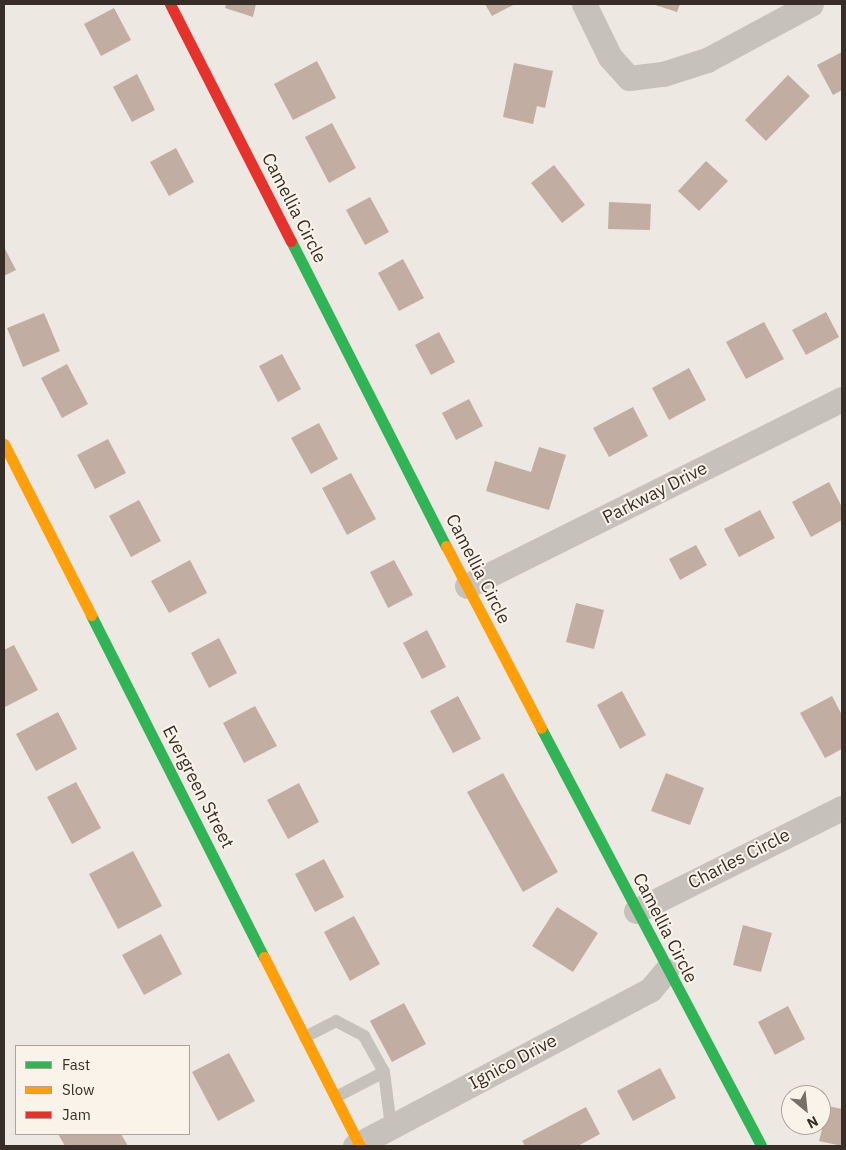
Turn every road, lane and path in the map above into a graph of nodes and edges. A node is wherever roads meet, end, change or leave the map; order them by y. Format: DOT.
graph roads {
  1 [pos="170,4"];
  2 [pos="584,4"];
  3 [pos="811,4"];
  4 [pos="842,399"];
  5 [pos="4,444"];
  6 [pos="467,586"];
  7 [pos="842,808"];
  8 [pos="636,911"];
  9 [pos="666,972"];
  10 [pos="305,1037"];
  11 [pos="384,1072"];
  12 [pos="336,1098"];
  13 [pos="391,1127"];
  14 [pos="358,1146"];
  15 [pos="761,1146"];
  1 -- 6 [label="street, Camellia Circle"];
  2 -- 3 [label="street"];
  4 -- 6 [label="street, Parkway Drive"];
  5 -- 10 [label="street, Evergreen Street"];
  6 -- 8 [label="street, Camellia Circle"];
  7 -- 8 [label="street, Charles Circle"];
  8 -- 9 [label="street, Camellia Circle"];
  9 -- 13 [label="street, Ignico Drive"];
  9 -- 15 [label="street, Camellia Circle"];
  10 -- 11 [label="lane"];
  10 -- 12 [label="street, Evergreen Street"];
  11 -- 12 [label="lane"];
  11 -- 13 [label="lane"];
  12 -- 14 [label="street, Evergreen Street"];
  13 -- 14 [label="street, Ignico Drive"];
}
